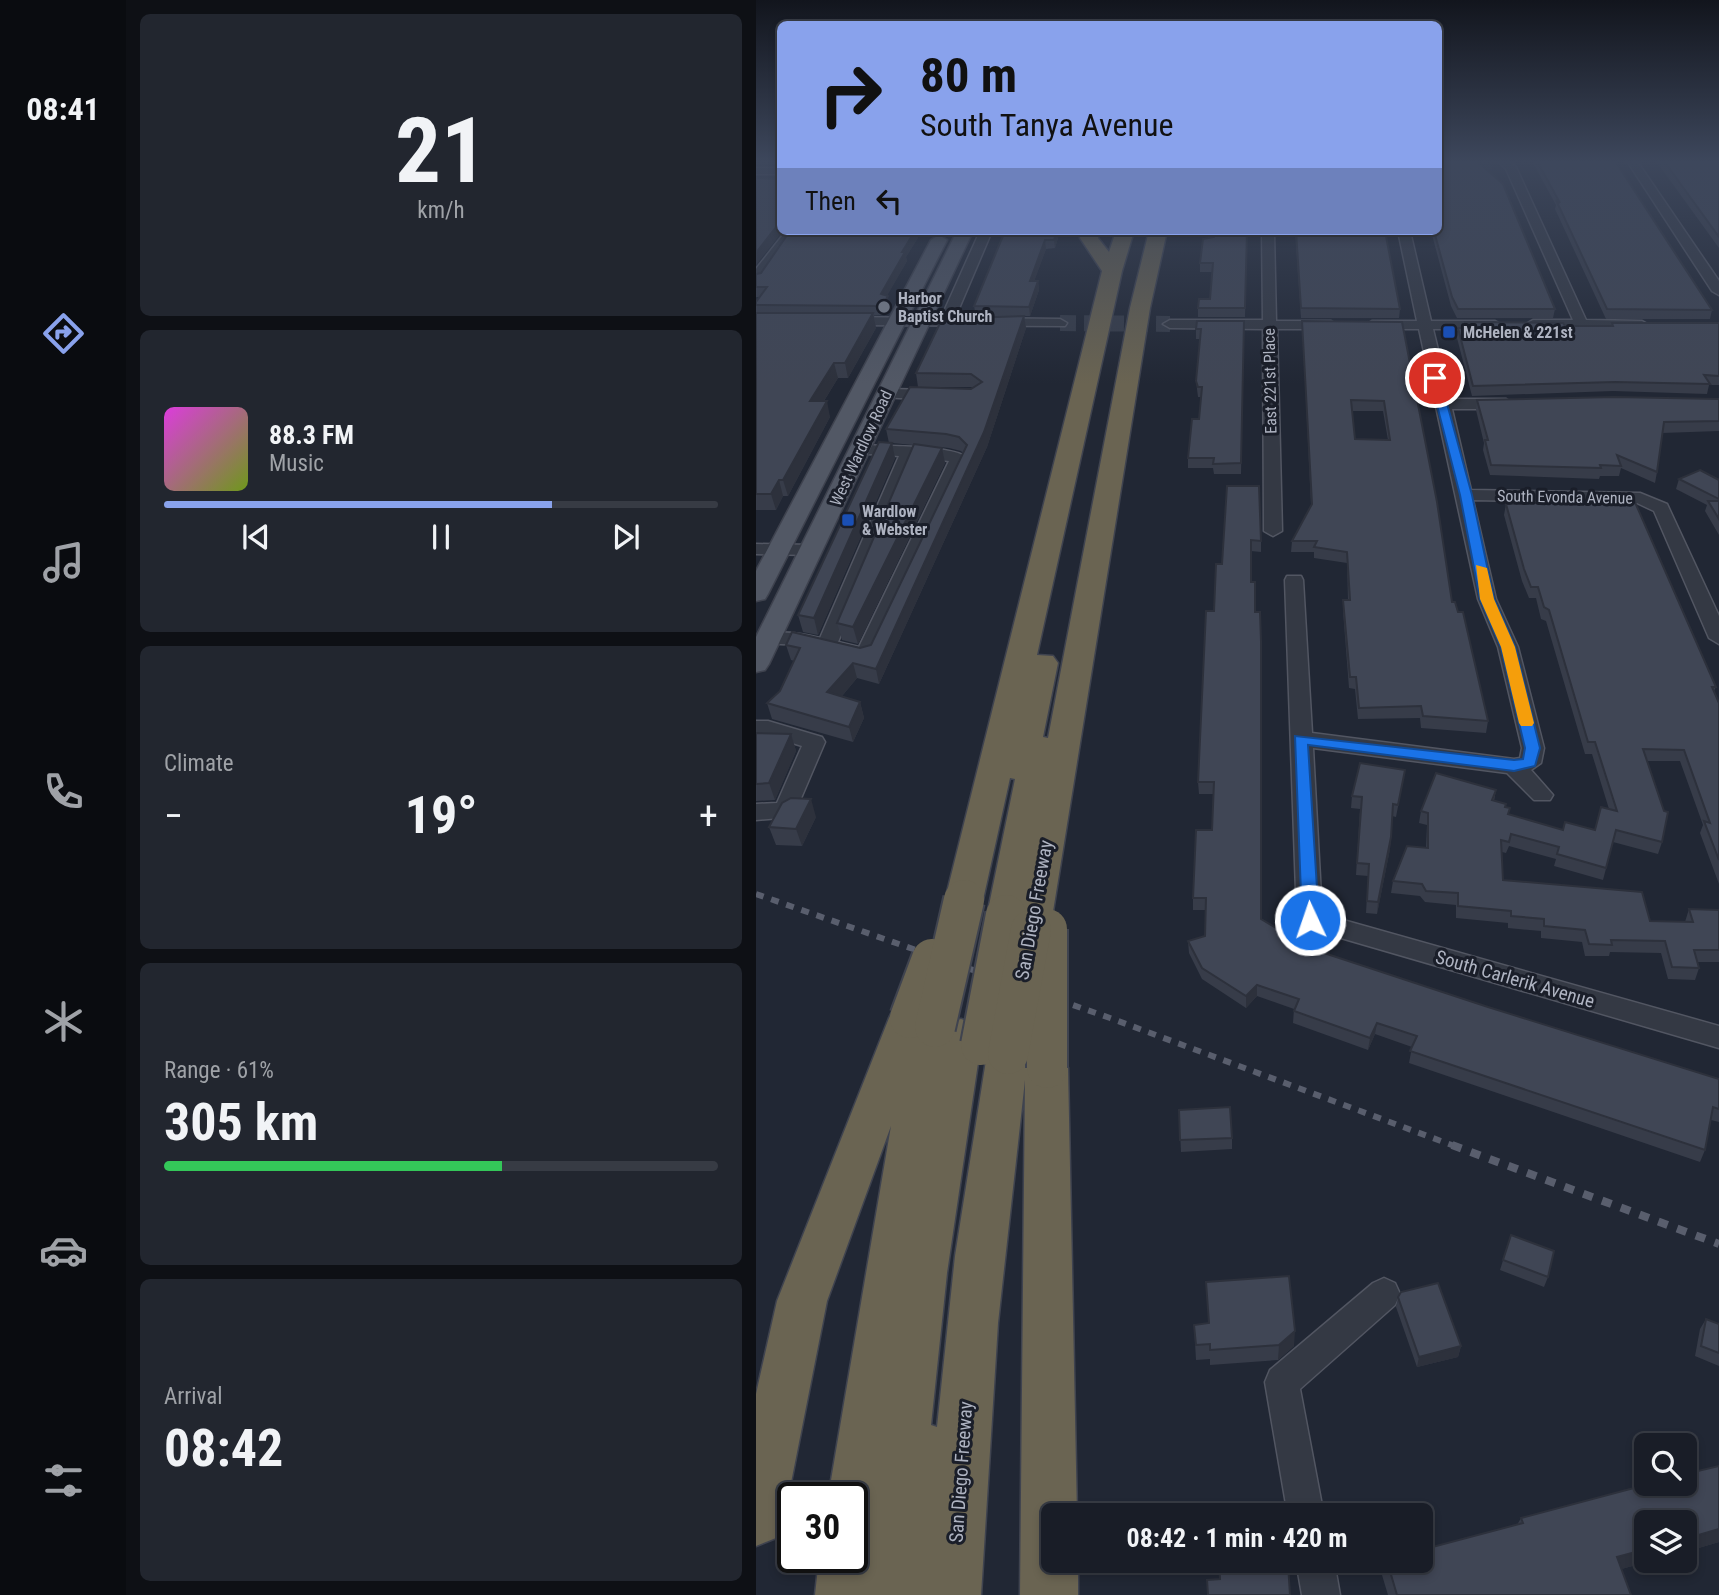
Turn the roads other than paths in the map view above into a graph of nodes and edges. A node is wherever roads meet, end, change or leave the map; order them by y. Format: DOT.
graph roads {
  1 [pos="789,235"];
  2 [pos="942,235"];
  3 [pos="963,235"];
  4 [pos="984,235"];
  5 [pos="1089,235"];
  6 [pos="1144,235"];
  7 [pos="1157,235"];
  8 [pos="1268,235"];
  9 [pos="1405,235"];
  10 [pos="1542,235"];
  11 [pos="1682,235"];
  12 [pos="1118,252"];
  13 [pos="756,278"];
  14 [pos="1719,291"];
  15 [pos="824,321"];
  16 [pos="896,322"];
  17 [pos="921,322"];
  18 [pos="946,322"];
  19 [pos="1060,323"];
  20 [pos="1170,324"];
  21 [pos="1581,324"];
  22 [pos="1269,325"];
  23 [pos="1664,325"];
  24 [pos="1423,326"];
  25 [pos="886,394"];
  26 [pos="949,395"];
  27 [pos="1516,403"];
  28 [pos="1441,404"];
  29 [pos="859,450"];
  30 [pos="909,451"];
  31 [pos="1466,495"];
  32 [pos="1273,531"];
  33 [pos="756,549"];
  34 [pos="779,550"];
  35 [pos="812,550"];
  36 [pos="1294,580"];
  37 [pos="756,594"];
  38 [pos="1719,638"];
  39 [pos="768,639"];
  40 [pos="827,645"];
  41 [pos="756,664"];
  42 [pos="756,728"];
  43 [pos="1300,739"];
  44 [pos="1514,765"];
  45 [pos="1542,795"];
  46 [pos="756,811"];
  47 [pos="999,912"];
  48 [pos="1719,1037"];
  49 [pos="974,1042"];
  50 [pos="1384,1294"];
  51 [pos="858,1482"];
  52 [pos="1304,1503"];
  53 [pos="756,1518"];
  54 [pos="846,1573"];
  55 [pos="1317,1573"];
  56 [pos="844,1595"];
  57 [pos="885,1595"];
  58 [pos="911,1595"];
  59 [pos="952,1595"];
  60 [pos="1049,1595"];
  61 [pos="1321,1595"];
  1 -- 13 [label="street"];
  2 -- 16 [label="main road, West Wardlow Road"];
  3 -- 17 [label="main road, West Wardlow Road"];
  4 -- 18 [label="street"];
  5 -- 12 [label="highway"];
  6 -- 47 [label="highway"];
  7 -- 47 [label="highway, San Diego Freeway"];
  8 -- 22 [label="street, East 221st Place"];
  9 -- 24 [label="street"];
  10 -- 21 [label="street"];
  11 -- 14 [label="street"];
  12 -- 47 [label="highway"];
  12 -- 47 [label="highway"];
  15 -- 16 [label="street"];
  16 -- 17 [label="street"];
  16 -- 34 [label="main road, West Wardlow Road"];
  17 -- 18 [label="street"];
  17 -- 25 [label="main road, West Wardlow Road"];
  18 -- 19 [label="street"];
  20 -- 22 [label="street"];
  21 -- 23 [label="street"];
  21 -- 24 [label="street"];
  22 -- 24 [label="street"];
  22 -- 32 [label="street, East 221st Place"];
  24 -- 28 [label="street"];
  25 -- 26 [label="street"];
  25 -- 29 [label="main road, West Wardlow Road"];
  27 -- 28 [label="street"];
  28 -- 31 [label="street"];
  29 -- 30 [label="street"];
  29 -- 35 [label="main road, West Wardlow Road"];
  30 -- 40 [label="street"];
  30 -- 40 [label="street"];
  31 -- 38 [label="street, South Evonda Avenue"];
  31 -- 44 [label="street"];
  33 -- 34 [label="street"];
  34 -- 35 [label="street"];
  34 -- 37 [label="main road, West Wardlow Road"];
  35 -- 39 [label="main road, West Wardlow Road"];
  36 -- 43 [label="street"];
  39 -- 40 [label="street"];
  39 -- 41 [label="main road, West Wardlow Road"];
  42 -- 46 [label="street"];
  43 -- 44 [label="street"];
  43 -- 48 [label="street, South Carlerik Avenue"];
  44 -- 45 [label="street"];
  47 -- 49 [label="highway, bridge"];
  47 -- 49 [label="highway, bridge"];
  47 -- 49 [label="highway, bridge"];
  49 -- 51 [label="highway"];
  49 -- 53 [label="highway"];
  49 -- 57 [label="highway"];
  49 -- 58 [label="highway"];
  49 -- 59 [label="highway, San Diego Freeway"];
  49 -- 60 [label="highway"];
  50 -- 52 [label="street"];
  54 -- 56 [label="highway"];
  55 -- 61 [label="street"];
}
